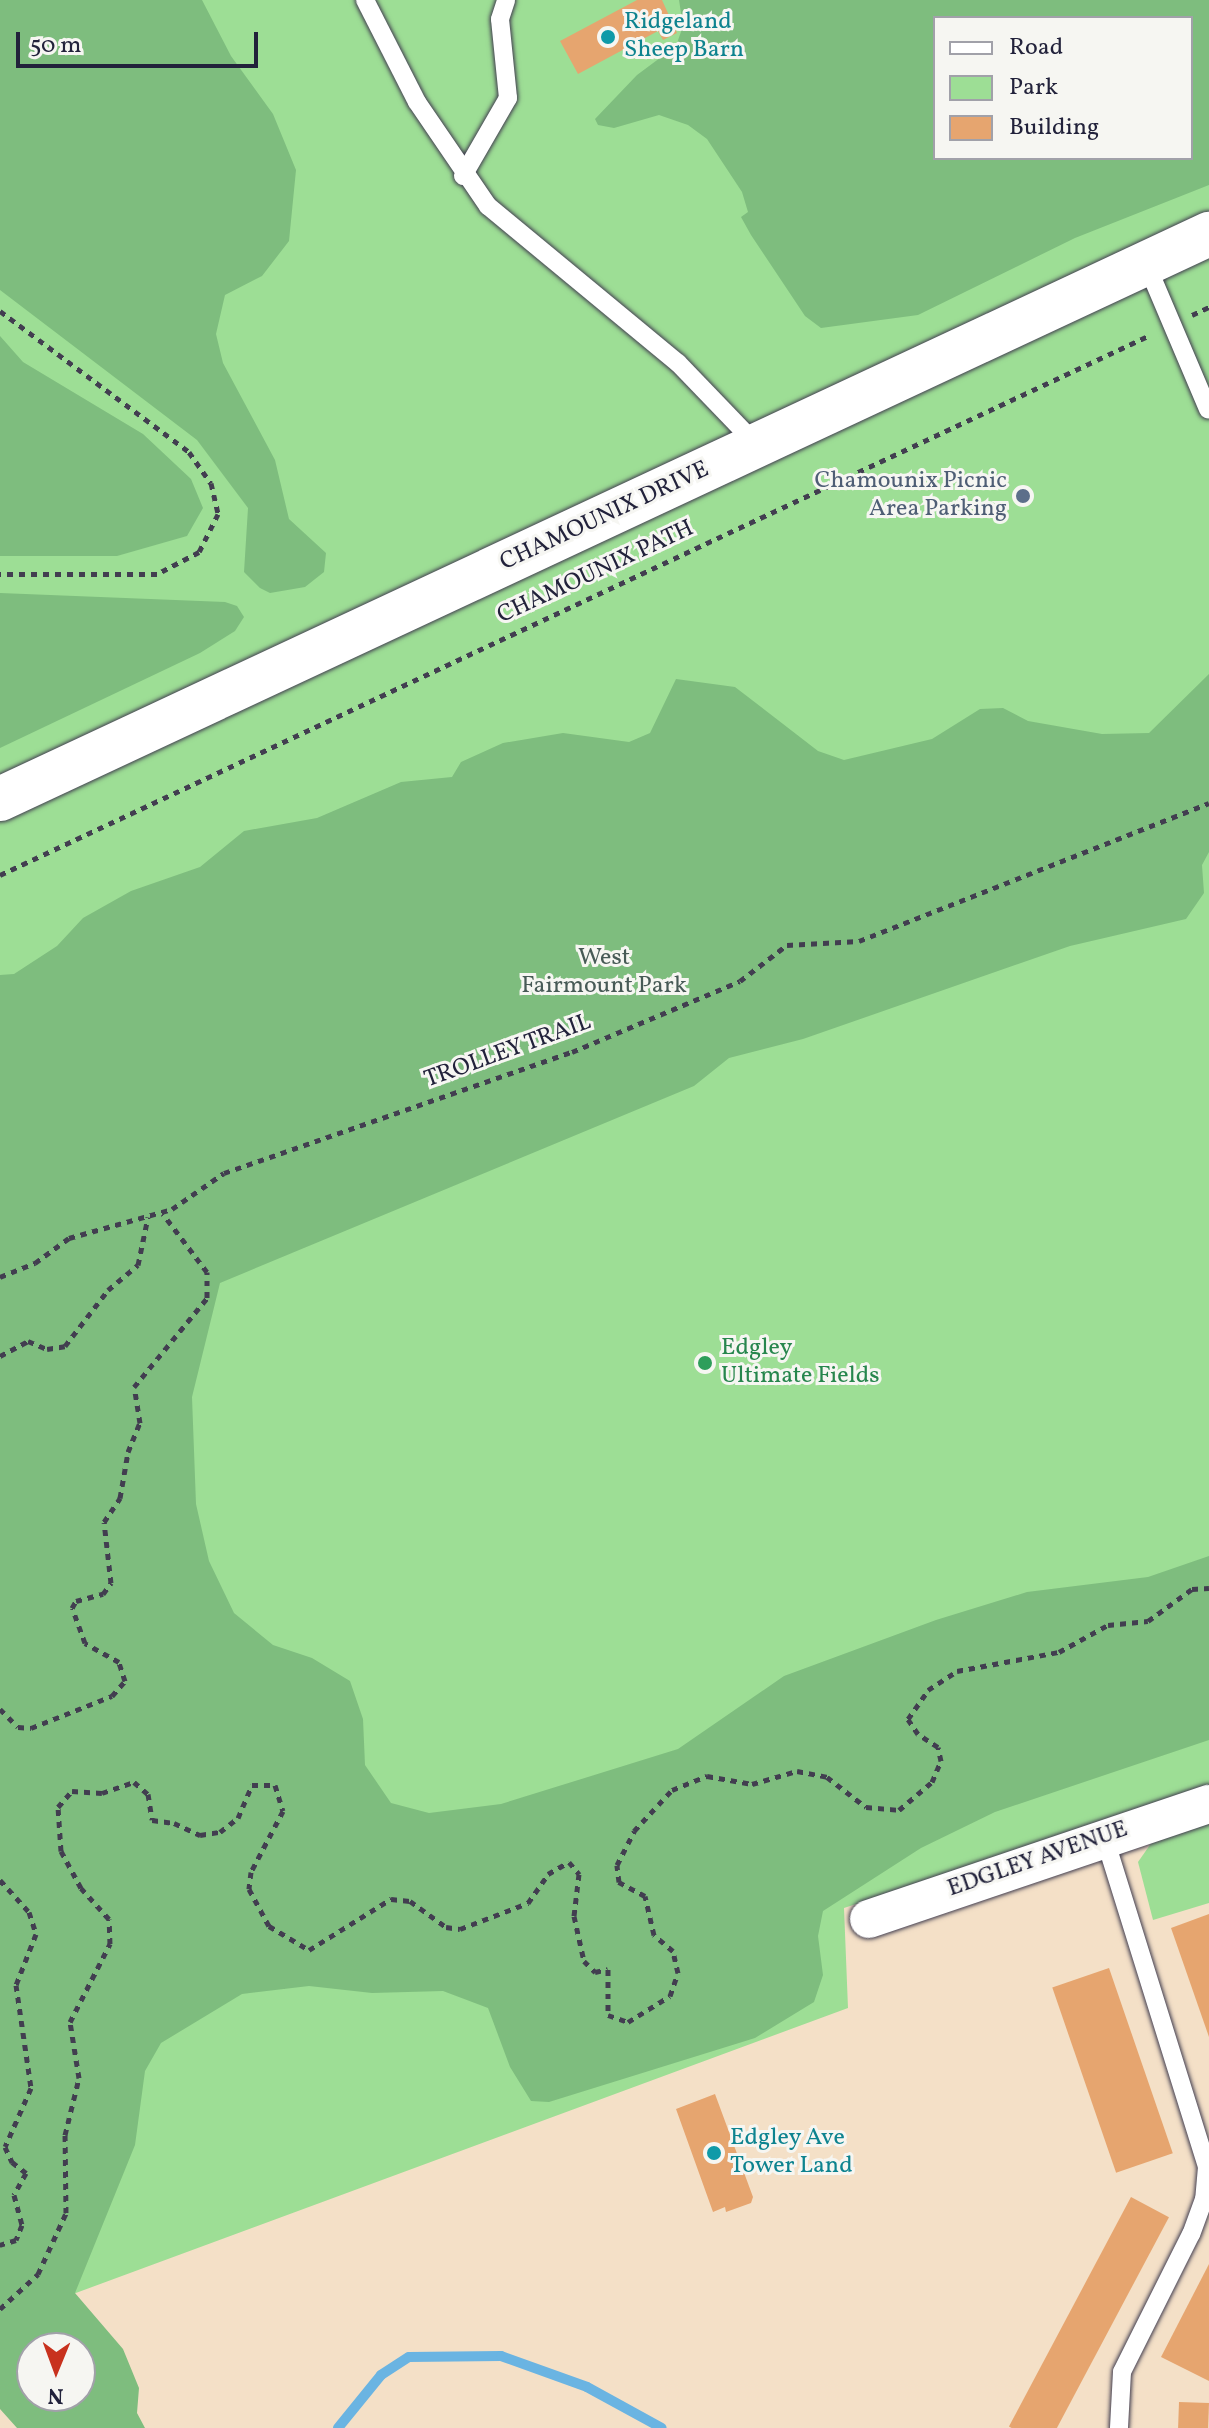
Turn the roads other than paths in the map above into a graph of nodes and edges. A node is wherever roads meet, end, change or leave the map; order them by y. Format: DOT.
graph roads {
  1 [pos="365,0"];
  2 [pos="506,0"];
  3 [pos="463,176"];
  4 [pos="1209,234"];
  5 [pos="1146,263"];
  6 [pos="1208,409"];
  7 [pos="757,445"];
  8 [pos="0,799"];
  9 [pos="1209,1804"];
  10 [pos="1104,1836"];
  11 [pos="869,1919"];
  12 [pos="1119,2428"];
  1 -- 3 [label="lane"];
  2 -- 3 [label="lane"];
  3 -- 7 [label="lane"];
  4 -- 5 [label="street, CHAMOUNIX DRIVE"];
  5 -- 6 [label="lane"];
  5 -- 7 [label="street, CHAMOUNIX DRIVE"];
  7 -- 8 [label="street, CHAMOUNIX DRIVE"];
  9 -- 10 [label="street, EDGLEY AVENUE"];
  10 -- 11 [label="street, EDGLEY AVENUE"];
  10 -- 12 [label="lane"];
}
